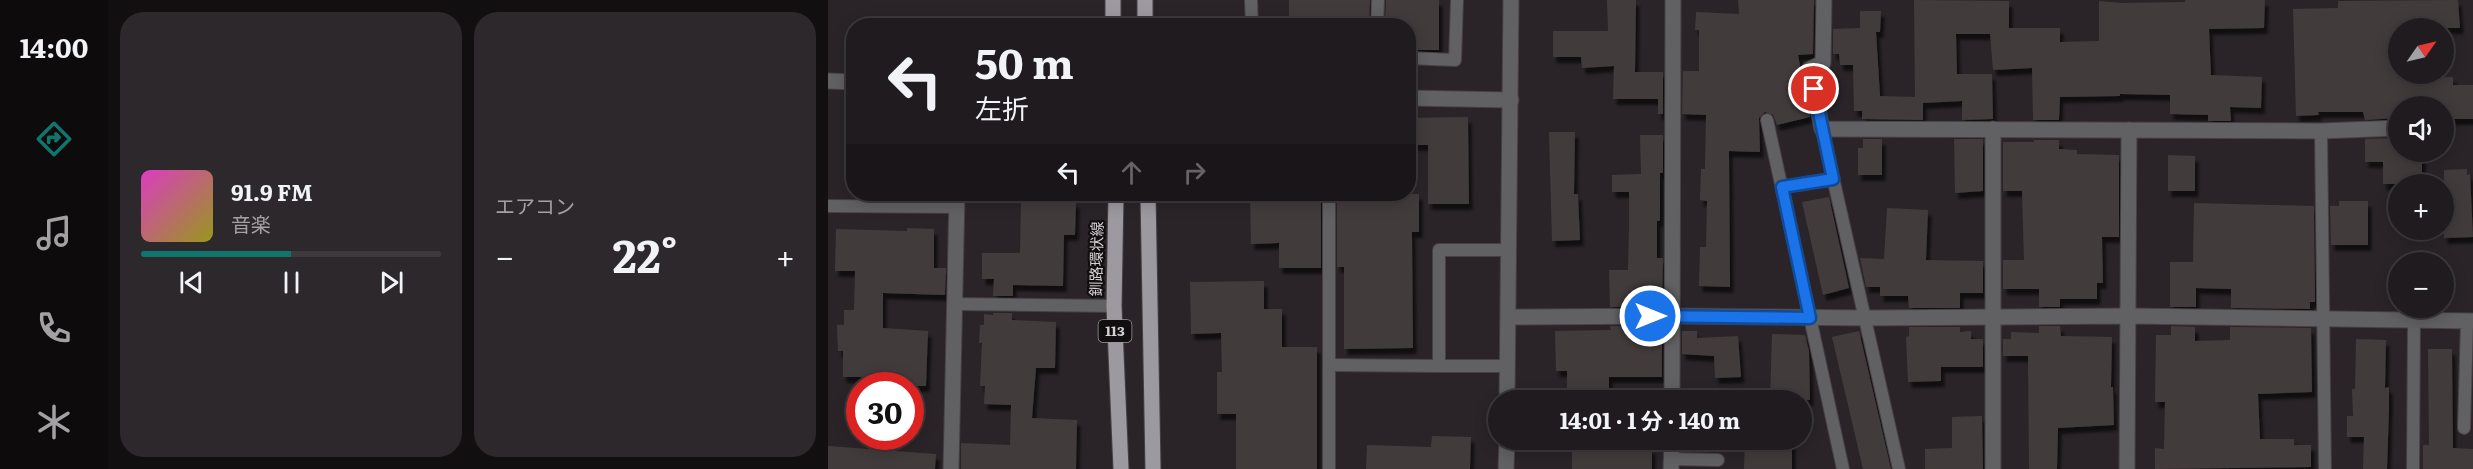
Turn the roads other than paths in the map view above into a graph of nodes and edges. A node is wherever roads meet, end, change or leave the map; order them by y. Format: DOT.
graph roads {
  1 [pos="1113,0"];
  2 [pos="1145,0"];
  3 [pos="1251,0"];
  4 [pos="1378,0"];
  5 [pos="1457,0"];
  6 [pos="1511,0"];
  7 [pos="1673,0"];
  8 [pos="1824,0"];
  9 [pos="1113,18"];
  10 [pos="1145,18"];
  11 [pos="1252,18"];
  12 [pos="1377,18"];
  13 [pos="1416,58"];
  14 [pos="828,81"];
  15 [pos="846,82"];
  16 [pos="1416,98"];
  17 [pos="1511,100"];
  18 [pos="1767,120"];
  19 [pos="2388,128"];
  20 [pos="1822,129"];
  21 [pos="1993,129"];
  22 [pos="2129,130"];
  23 [pos="2321,130"];
  24 [pos="1833,179"];
  25 [pos="1782,187"];
  26 [pos="936,201"];
  27 [pos="957,201"];
  28 [pos="1116,201"];
  29 [pos="1148,201"];
  30 [pos="1329,201"];
  31 [pos="828,206"];
  32 [pos="1509,250"];
  33 [pos="954,304"];
  34 [pos="1114,306"];
  35 [pos="1673,316"];
  36 [pos="2128,316"];
  37 [pos="1509,317"];
  38 [pos="1995,317"];
  39 [pos="1810,318"];
  40 [pos="1866,318"];
  41 [pos="2324,318"];
  42 [pos="2414,320"];
  43 [pos="2470,321"];
  44 [pos="1329,365"];
  45 [pos="1439,366"];
  46 [pos="1508,366"];
  47 [pos="1507,390"];
  48 [pos="1672,390"];
  49 [pos="2464,428"];
  50 [pos="1507,450"];
  51 [pos="1718,460"];
  52 [pos="1671,464"];
  53 [pos="951,469"];
  54 [pos="1121,469"];
  55 [pos="1153,469"];
  56 [pos="1329,469"];
  57 [pos="1506,469"];
  58 [pos="1843,469"];
  59 [pos="1899,469"];
  60 [pos="1993,469"];
  61 [pos="2127,469"];
  62 [pos="2325,469"];
  63 [pos="2413,469"];
  1 -- 9 [label="main road"];
  2 -- 10 [label="main road"];
  3 -- 11 [label="lane"];
  4 -- 12 [label="lane"];
  5 -- 13 [label="lane"];
  6 -- 17 [label="street"];
  7 -- 35 [label="street"];
  8 -- 20 [label="street"];
  14 -- 15 [label="street"];
  16 -- 17 [label="street"];
  17 -- 32 [label="street"];
  18 -- 25 [label="lane"];
  19 -- 23 [label="street"];
  20 -- 21 [label="street"];
  20 -- 24 [label="lane"];
  21 -- 22 [label="street"];
  21 -- 38 [label="street"];
  22 -- 23 [label="street"];
  22 -- 36 [label="street"];
  23 -- 41 [label="lane"];
  24 -- 25 [label="lane"];
  24 -- 40 [label="lane"];
  25 -- 39 [label="lane"];
  26 -- 31 [label="lane"];
  27 -- 33 [label="street"];
  28 -- 34 [label="main road, 釧路環状線 / 113"];
  29 -- 55 [label="main road, 113"];
  30 -- 44 [label="lane"];
  32 -- 37 [label="street"];
  32 -- 45 [label="lane"];
  33 -- 34 [label="lane"];
  33 -- 53 [label="street"];
  34 -- 54 [label="main road, 釧路環状線 / 113"];
  35 -- 37 [label="street"];
  35 -- 39 [label="street"];
  35 -- 48 [label="street"];
  36 -- 38 [label="street"];
  36 -- 41 [label="street"];
  36 -- 61 [label="street"];
  37 -- 46 [label="street"];
  38 -- 40 [label="street"];
  38 -- 60 [label="street"];
  39 -- 40 [label="street"];
  39 -- 58 [label="lane"];
  40 -- 59 [label="lane"];
  41 -- 42 [label="street"];
  41 -- 62 [label="lane"];
  42 -- 43 [label="street"];
  42 -- 63 [label="lane"];
  43 -- 49 [label="lane"];
  44 -- 45 [label="lane"];
  44 -- 56 [label="lane"];
  45 -- 46 [label="lane"];
  46 -- 47 [label="street"];
  50 -- 57 [label="street"];
  51 -- 52 [label="lane"];
}
